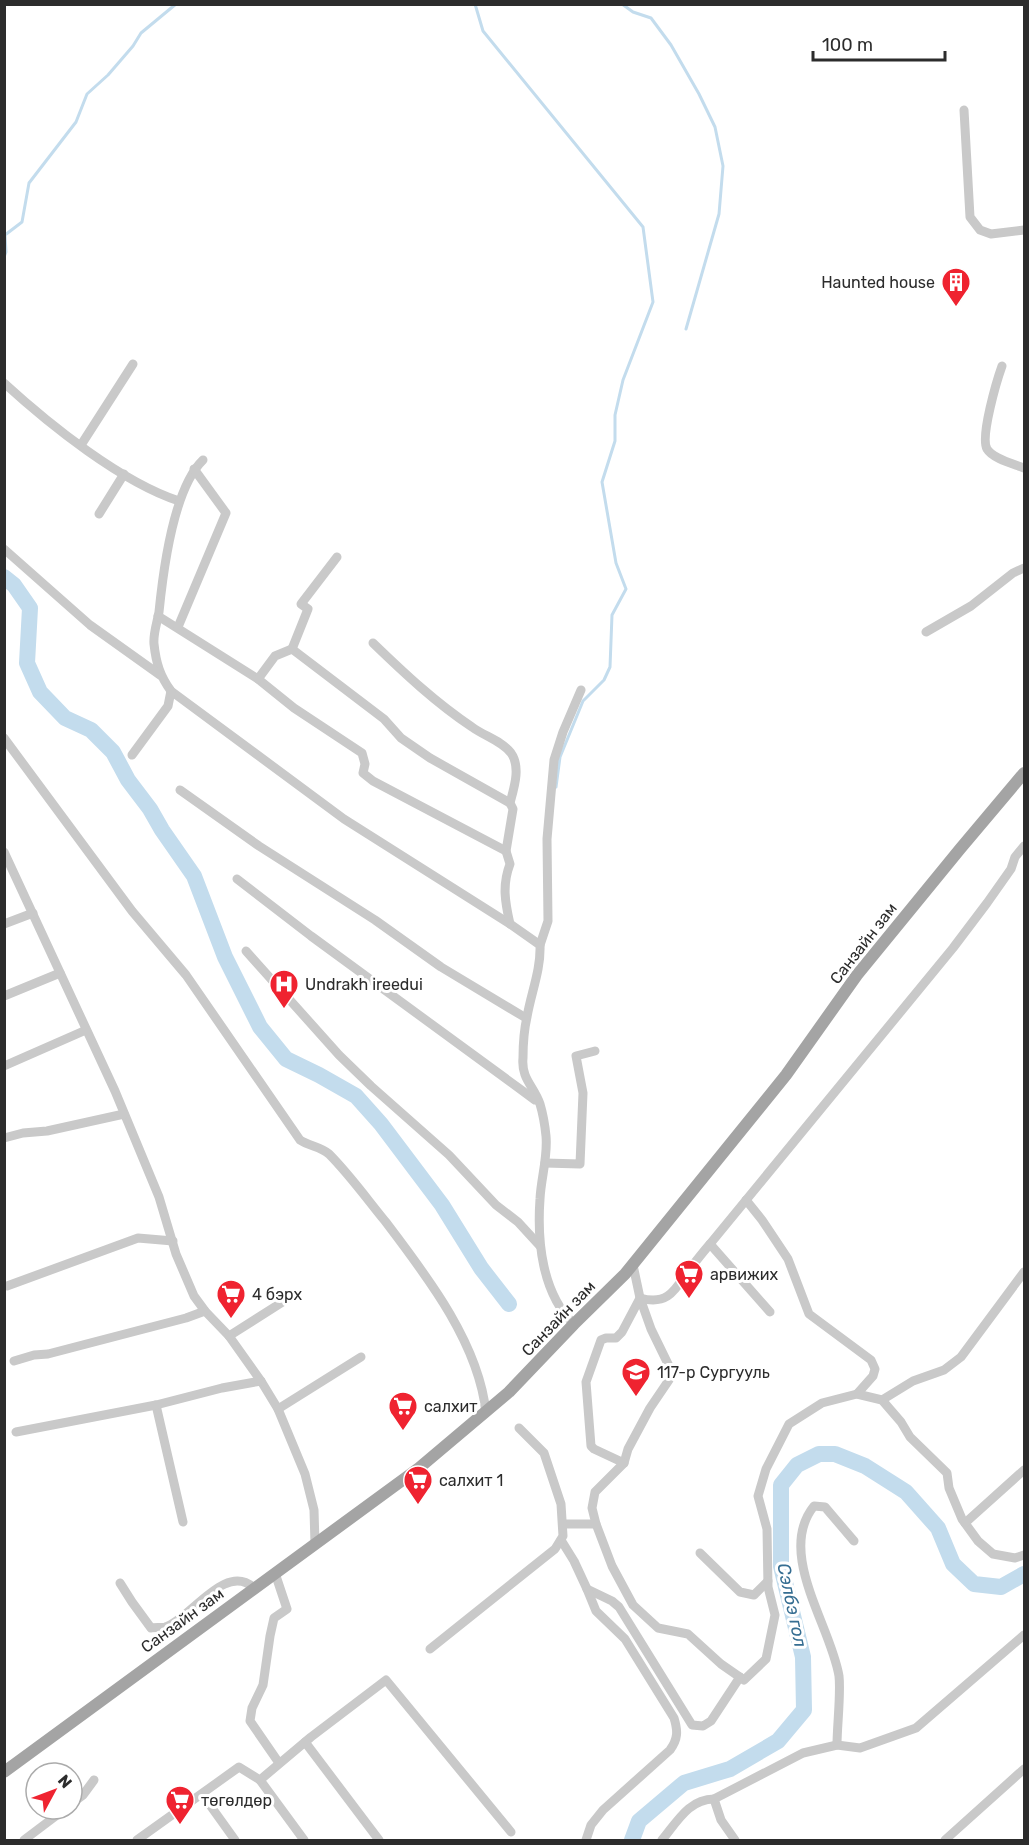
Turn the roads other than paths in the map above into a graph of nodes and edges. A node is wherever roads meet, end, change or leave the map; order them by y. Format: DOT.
graph roads {
  1 [pos="964,110"];
  2 [pos="1024,230"];
  3 [pos="133,364"];
  4 [pos="1002,366"];
  5 [pos="4,383"];
  6 [pos="81,445"];
  7 [pos="203,460"];
  8 [pos="1024,468"];
  9 [pos="194,469"];
  10 [pos="124,474"];
  11 [pos="179,501"];
  12 [pos="99,514"];
  13 [pos="4,549"];
  14 [pos="337,557"];
  15 [pos="1024,568"];
  16 [pos="158,616"];
  17 [pos="178,627"];
  18 [pos="926,632"];
  19 [pos="373,643"];
  20 [pos="292,649"];
  21 [pos="160,675"];
  22 [pos="258,679"];
  23 [pos="581,690"];
  24 [pos="171,691"];
  25 [pos="4,738"];
  26 [pos="132,755"];
  27 [pos="1024,773"];
  28 [pos="180,790"];
  29 [pos="510,803"];
  30 [pos="1024,846"];
  31 [pos="506,851"];
  32 [pos="4,852"];
  33 [pos="237,879"];
  34 [pos="33,914"];
  35 [pos="4,924"];
  36 [pos="510,924"];
  37 [pos="540,945"];
  38 [pos="246,951"];
  39 [pos="60,973"];
  40 [pos="4,996"];
  41 [pos="526,1018"];
  42 [pos="86,1030"];
  43 [pos="595,1051"];
  44 [pos="4,1066"];
  45 [pos="540,1103"];
  46 [pos="124,1113"];
  47 [pos="4,1138"];
  48 [pos="545,1163"];
  49 [pos="746,1200"];
  50 [pos="173,1241"];
  51 [pos="710,1244"];
  52 [pos="540,1246"];
  53 [pos="633,1265"];
  54 [pos="1024,1272"];
  55 [pos="7,1286"];
  56 [pos="292,1296"];
  57 [pos="640,1298"];
  58 [pos="205,1311"];
  59 [pos="770,1312"];
  60 [pos="573,1324"];
  61 [pos="229,1336"];
  62 [pos="361,1357"];
  63 [pos="14,1361"];
  64 [pos="261,1381"];
  65 [pos="857,1394"];
  66 [pos="882,1400"];
  67 [pos="156,1405"];
  68 [pos="278,1409"];
  69 [pos="486,1413"];
  70 [pos="519,1428"];
  71 [pos="16,1432"];
  72 [pos="624,1463"];
  73 [pos="1024,1470"];
  74 [pos="183,1522"];
  75 [pos="965,1523"];
  76 [pos="563,1524"];
  77 [pos="596,1524"];
  78 [pos="561,1540"];
  79 [pos="854,1541"];
  80 [pos="315,1544"];
  81 [pos="700,1553"];
  82 [pos="1024,1556"];
  83 [pos="275,1573"];
  84 [pos="768,1581"];
  85 [pos="120,1582"];
  86 [pos="254,1588"];
  87 [pos="587,1589"];
  88 [pos="1024,1637"];
  89 [pos="430,1649"];
  90 [pos="740,1677"];
  91 [pos="305,1742"];
  92 [pos="837,1746"];
  93 [pos="279,1764"];
  94 [pos="1024,1769"];
  95 [pos="4,1772"];
  96 [pos="94,1780"];
  97 [pos="260,1780"];
  98 [pos="84,1794"];
  99 [pos="202,1794"];
  100 [pos="714,1799"];
  101 [pos="49,1821"];
  102 [pos="511,1832"];
  103 [pos="24,1840"];
  104 [pos="137,1840"];
  105 [pos="235,1840"];
  106 [pos="304,1840"];
  107 [pos="379,1840"];
  108 [pos="586,1840"];
  109 [pos="662,1840"];
  110 [pos="735,1840"];
  111 [pos="945,1840"];
  1 -- 2 [label="street"];
  3 -- 6 [label="street"];
  4 -- 8 [label="street"];
  5 -- 6 [label="street"];
  6 -- 10 [label="street"];
  7 -- 9 [label="street"];
  9 -- 11 [label="street"];
  9 -- 17 [label="street"];
  10 -- 11 [label="street"];
  10 -- 12 [label="street"];
  11 -- 16 [label="street"];
  13 -- 21 [label="street"];
  14 -- 20 [label="street"];
  15 -- 18 [label="street"];
  16 -- 17 [label="street"];
  16 -- 21 [label="street"];
  17 -- 22 [label="street"];
  19 -- 29 [label="street"];
  20 -- 22 [label="street"];
  20 -- 29 [label="street"];
  21 -- 24 [label="street"];
  22 -- 31 [label="street"];
  23 -- 37 [label="street"];
  24 -- 26 [label="street"];
  24 -- 36 [label="street"];
  25 -- 69 [label="street"];
  27 -- 53 [label="main road, Санзайн зам"];
  28 -- 41 [label="street"];
  29 -- 31 [label="street"];
  30 -- 49 [label="street"];
  31 -- 36 [label="street"];
  32 -- 34 [label="street"];
  33 -- 45 [label="street"];
  34 -- 35 [label="street"];
  34 -- 39 [label="street"];
  36 -- 37 [label="street"];
  37 -- 41 [label="street"];
  38 -- 52 [label="street"];
  39 -- 40 [label="street"];
  39 -- 42 [label="street"];
  41 -- 45 [label="street"];
  42 -- 44 [label="street"];
  42 -- 46 [label="street"];
  43 -- 48 [label="street"];
  45 -- 48 [label="street"];
  46 -- 47 [label="street"];
  46 -- 50 [label="street"];
  48 -- 52 [label="street"];
  49 -- 51 [label="street"];
  49 -- 65 [label="street"];
  50 -- 55 [label="street"];
  50 -- 58 [label="street"];
  51 -- 57 [label="street"];
  51 -- 59 [label="street"];
  52 -- 60 [label="street"];
  53 -- 57 [label="street"];
  53 -- 60 [label="main road, Санзайн зам"];
  54 -- 66 [label="street"];
  56 -- 61 [label="street"];
  57 -- 72 [label="street"];
  57 -- 72 [label="street"];
  58 -- 61 [label="street"];
  58 -- 63 [label="street"];
  60 -- 69 [label="main road, Санзайн зам"];
  61 -- 64 [label="street"];
  62 -- 68 [label="street"];
  64 -- 67 [label="street"];
  64 -- 68 [label="street"];
  65 -- 66 [label="street"];
  65 -- 84 [label="street"];
  66 -- 75 [label="street"];
  67 -- 71 [label="street"];
  67 -- 74 [label="street"];
  68 -- 80 [label="street"];
  69 -- 80 [label="main road, Санзайн зам"];
  70 -- 76 [label="street"];
  72 -- 77 [label="street"];
  73 -- 75 [label="street"];
  75 -- 82 [label="street"];
  76 -- 77 [label="street"];
  76 -- 78 [label="street"];
  77 -- 90 [label="street"];
  78 -- 87 [label="street"];
  78 -- 89 [label="street"];
  79 -- 92 [label="street"];
  80 -- 83 [label="main road, Санзайн зам"];
  81 -- 84 [label="street"];
  83 -- 86 [label="main road, Санзайн зам"];
  83 -- 93 [label="street"];
  84 -- 90 [label="street"];
  85 -- 86 [label="street"];
  86 -- 95 [label="main road, Санзайн зам"];
  87 -- 90 [label="street"];
  87 -- 108 [label="street"];
  88 -- 92 [label="street"];
  91 -- 93 [label="street"];
  91 -- 102 [label="street"];
  91 -- 107 [label="street"];
  92 -- 100 [label="street"];
  93 -- 97 [label="street"];
  94 -- 111 [label="street"];
  96 -- 98 [label="street"];
  97 -- 99 [label="street"];
  97 -- 106 [label="street"];
  99 -- 104 [label="street"];
  99 -- 105 [label="street"];
  100 -- 109 [label="street"];
  100 -- 110 [label="street"];
  101 -- 103 [label="street"];
}
